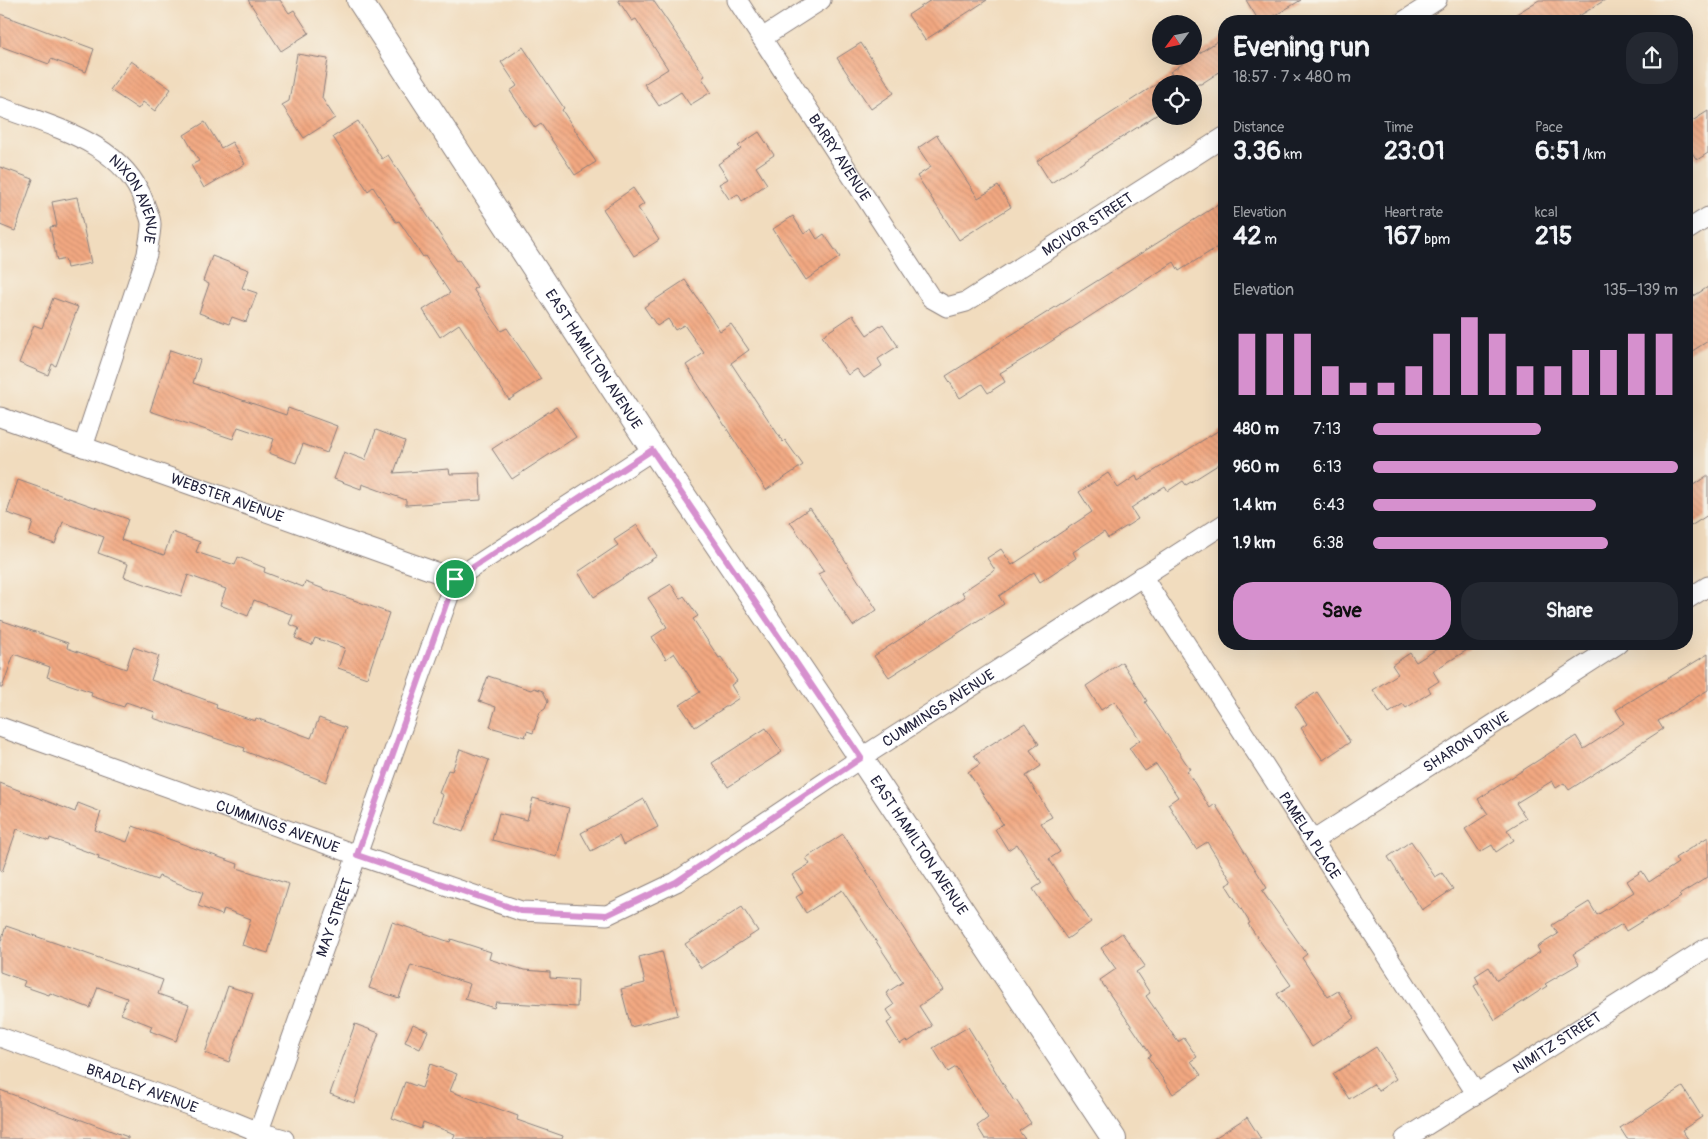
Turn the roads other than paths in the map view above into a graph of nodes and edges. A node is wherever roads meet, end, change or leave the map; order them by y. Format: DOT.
graph roads {
  1 [pos="359,0"];
  2 [pos="737,0"];
  3 [pos="821,0"];
  4 [pos="1437,0"];
  5 [pos="1413,15"];
  6 [pos="762,38"];
  7 [pos="0,107"];
  8 [pos="1218,141"];
  9 [pos="1708,217"];
  10 [pos="1693,226"];
  11 [pos="947,307"];
  12 [pos="0,418"];
  13 [pos="83,447"];
  14 [pos="652,450"];
  15 [pos="1218,528"];
  16 [pos="1142,576"];
  17 [pos="455,579"];
  18 [pos="1708,586"];
  19 [pos="1693,596"];
  20 [pos="1609,650"];
  21 [pos="0,727"];
  22 [pos="861,758"];
  23 [pos="1314,840"];
  24 [pos="357,855"];
  25 [pos="1708,947"];
  26 [pos="0,1037"];
  27 [pos="1476,1093"];
  28 [pos="257,1136"];
  29 [pos="284,1139"];
  30 [pos="1114,1139"];
  31 [pos="1405,1139"];
  1 -- 14 [label="street, EAST HAMILTON AVENUE"];
  2 -- 6 [label="street, BARRY AVENUE"];
  3 -- 6 [label="street"];
  4 -- 5 [label="street"];
  6 -- 11 [label="street, BARRY AVENUE"];
  7 -- 13 [label="street, NIXON AVENUE"];
  8 -- 11 [label="street, MCIVOR STREET"];
  9 -- 10 [label="street"];
  12 -- 13 [label="street, WEBSTER AVENUE"];
  13 -- 17 [label="street, WEBSTER AVENUE"];
  14 -- 17 [label="street"];
  14 -- 22 [label="street, EAST HAMILTON AVENUE"];
  15 -- 16 [label="street, CUMMINGS AVENUE"];
  16 -- 22 [label="street, CUMMINGS AVENUE"];
  16 -- 23 [label="street, PAMELA PLACE"];
  17 -- 24 [label="street, MAY STREET"];
  18 -- 19 [label="street"];
  20 -- 23 [label="street, SHARON DRIVE"];
  21 -- 24 [label="street, CUMMINGS AVENUE"];
  22 -- 24 [label="street, CUMMINGS AVENUE"];
  22 -- 30 [label="street, EAST HAMILTON AVENUE"];
  23 -- 27 [label="street, PAMELA PLACE"];
  24 -- 28 [label="street, MAY STREET"];
  25 -- 27 [label="street, NIMITZ STREET"];
  26 -- 28 [label="street, BRADLEY AVENUE"];
  27 -- 31 [label="street, NIMITZ STREET"];
  28 -- 29 [label="street, BRADLEY AVENUE"];
}
